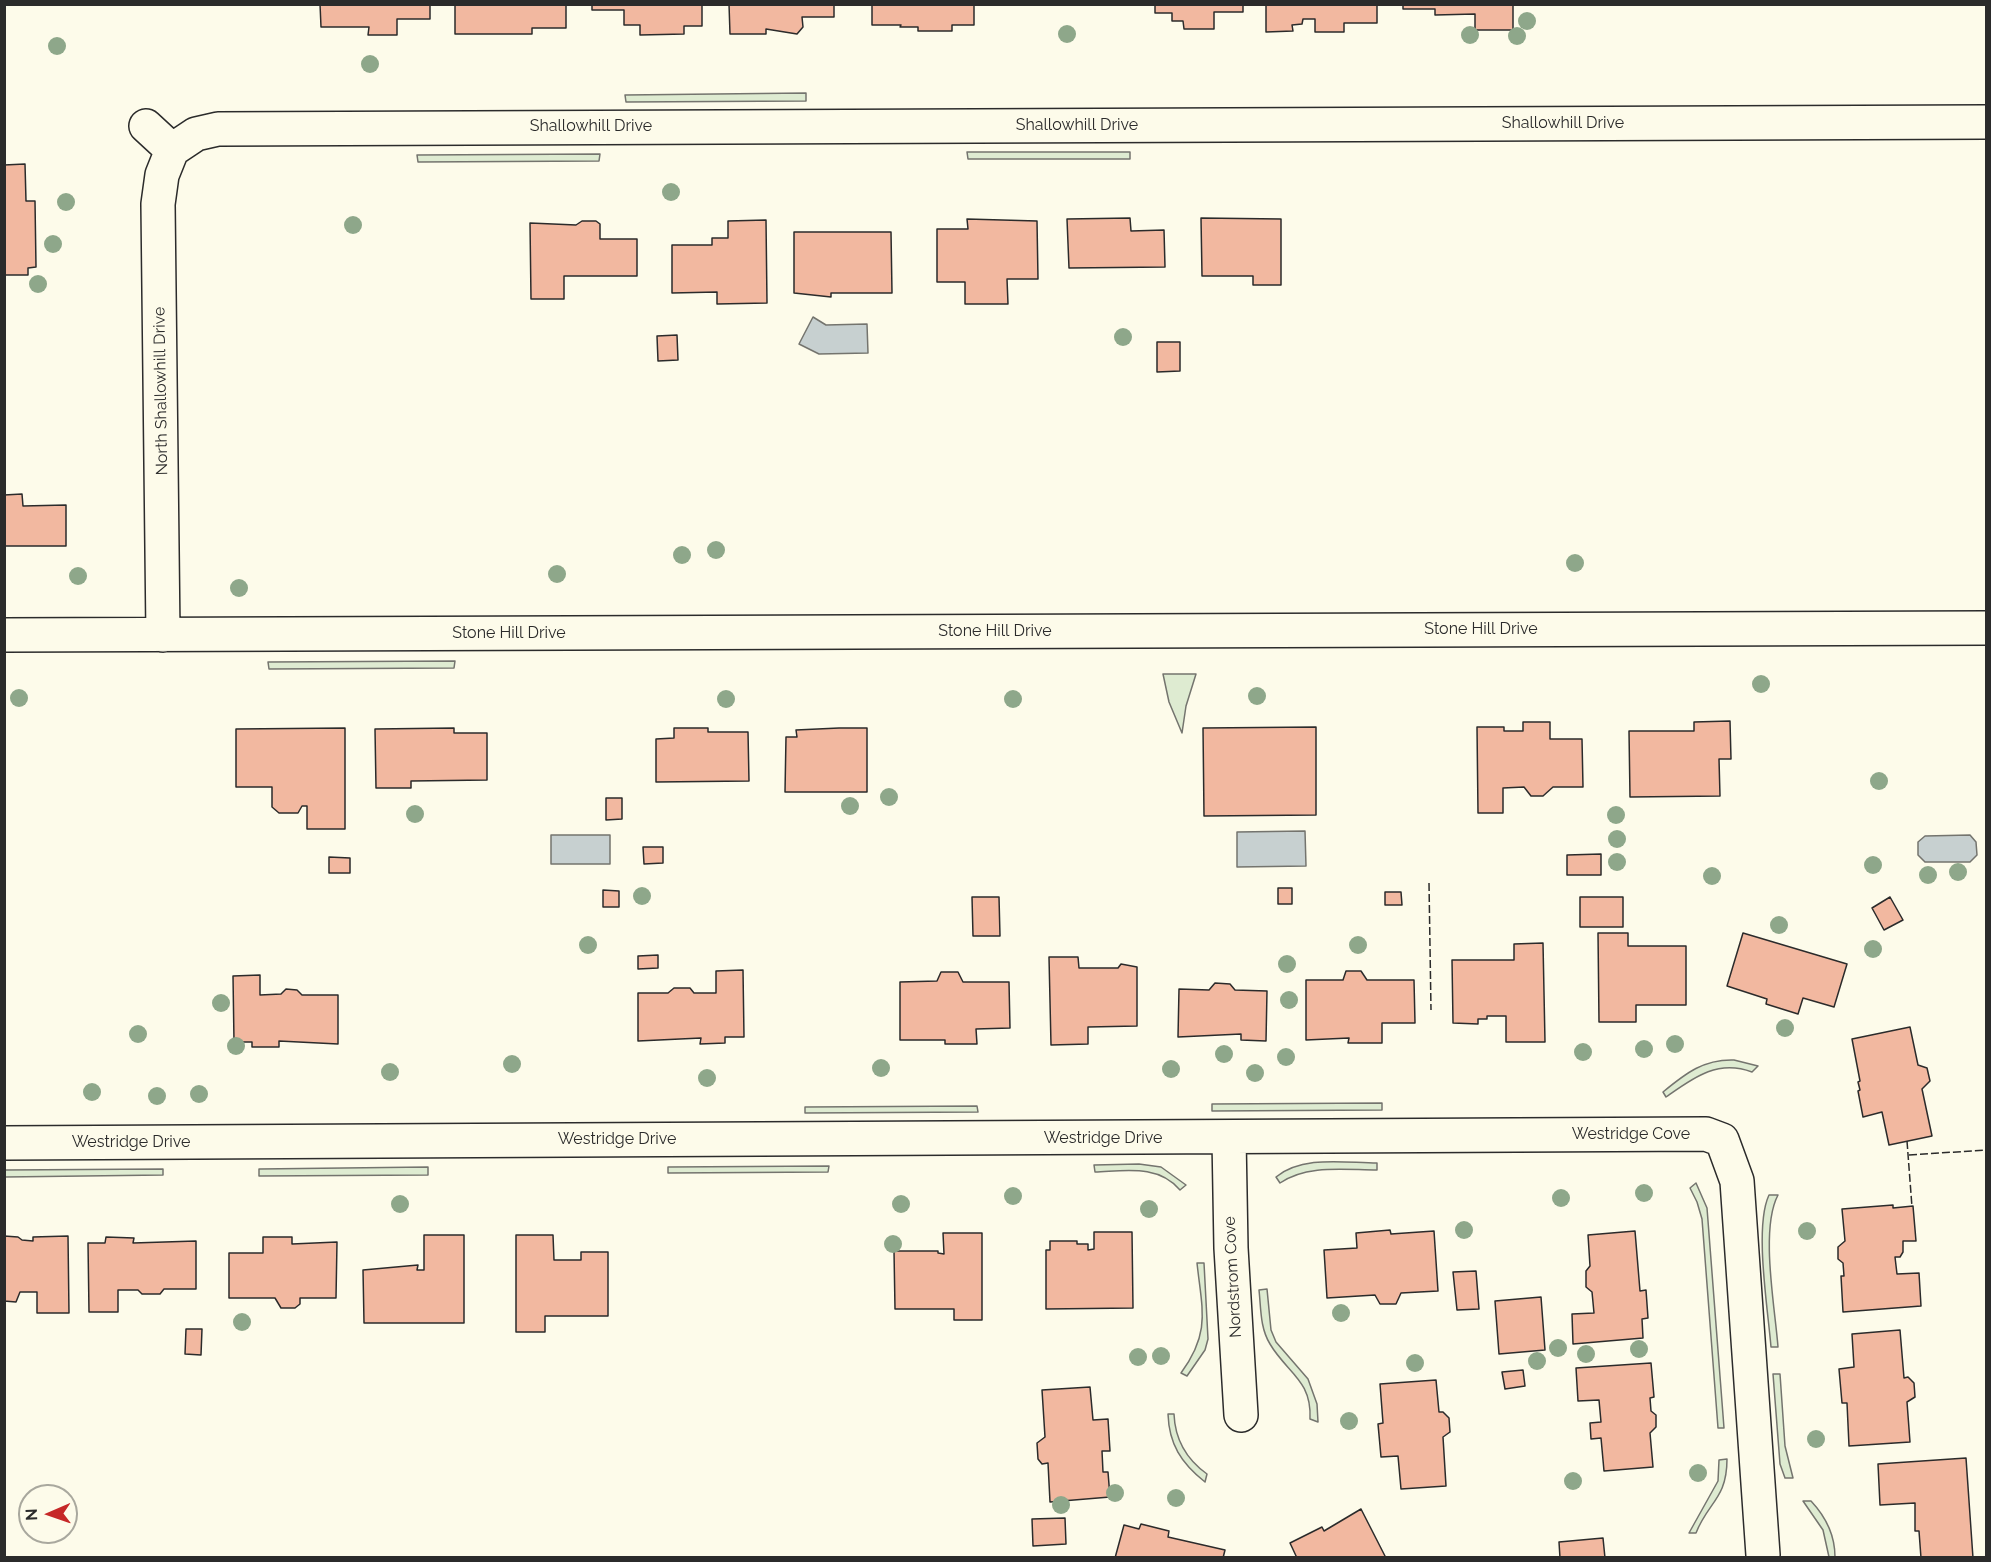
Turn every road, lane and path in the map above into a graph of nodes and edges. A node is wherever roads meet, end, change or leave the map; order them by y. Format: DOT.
graph roads {
  1 [pos="1986,122"];
  2 [pos="146,126"];
  3 [pos="172,150"];
  4 [pos="1986,628"];
  5 [pos="4,635"];
  6 [pos="163,635"];
  7 [pos="1229,1138"];
  8 [pos="4,1143"];
  9 [pos="1241,1415"];
  10 [pos="1763,1555"];
  1 -- 3 [label="street, Shallowhill Drive"];
  2 -- 3 [label="street"];
  3 -- 6 [label="street, North Shallowhill Drive"];
  4 -- 6 [label="street, Stone Hill Drive"];
  5 -- 6 [label="street, Stone Hill Drive"];
  7 -- 8 [label="street, Westridge Drive"];
  7 -- 9 [label="street, Nordstrom Cove"];
  7 -- 10 [label="street, Westridge Cove"];
}
